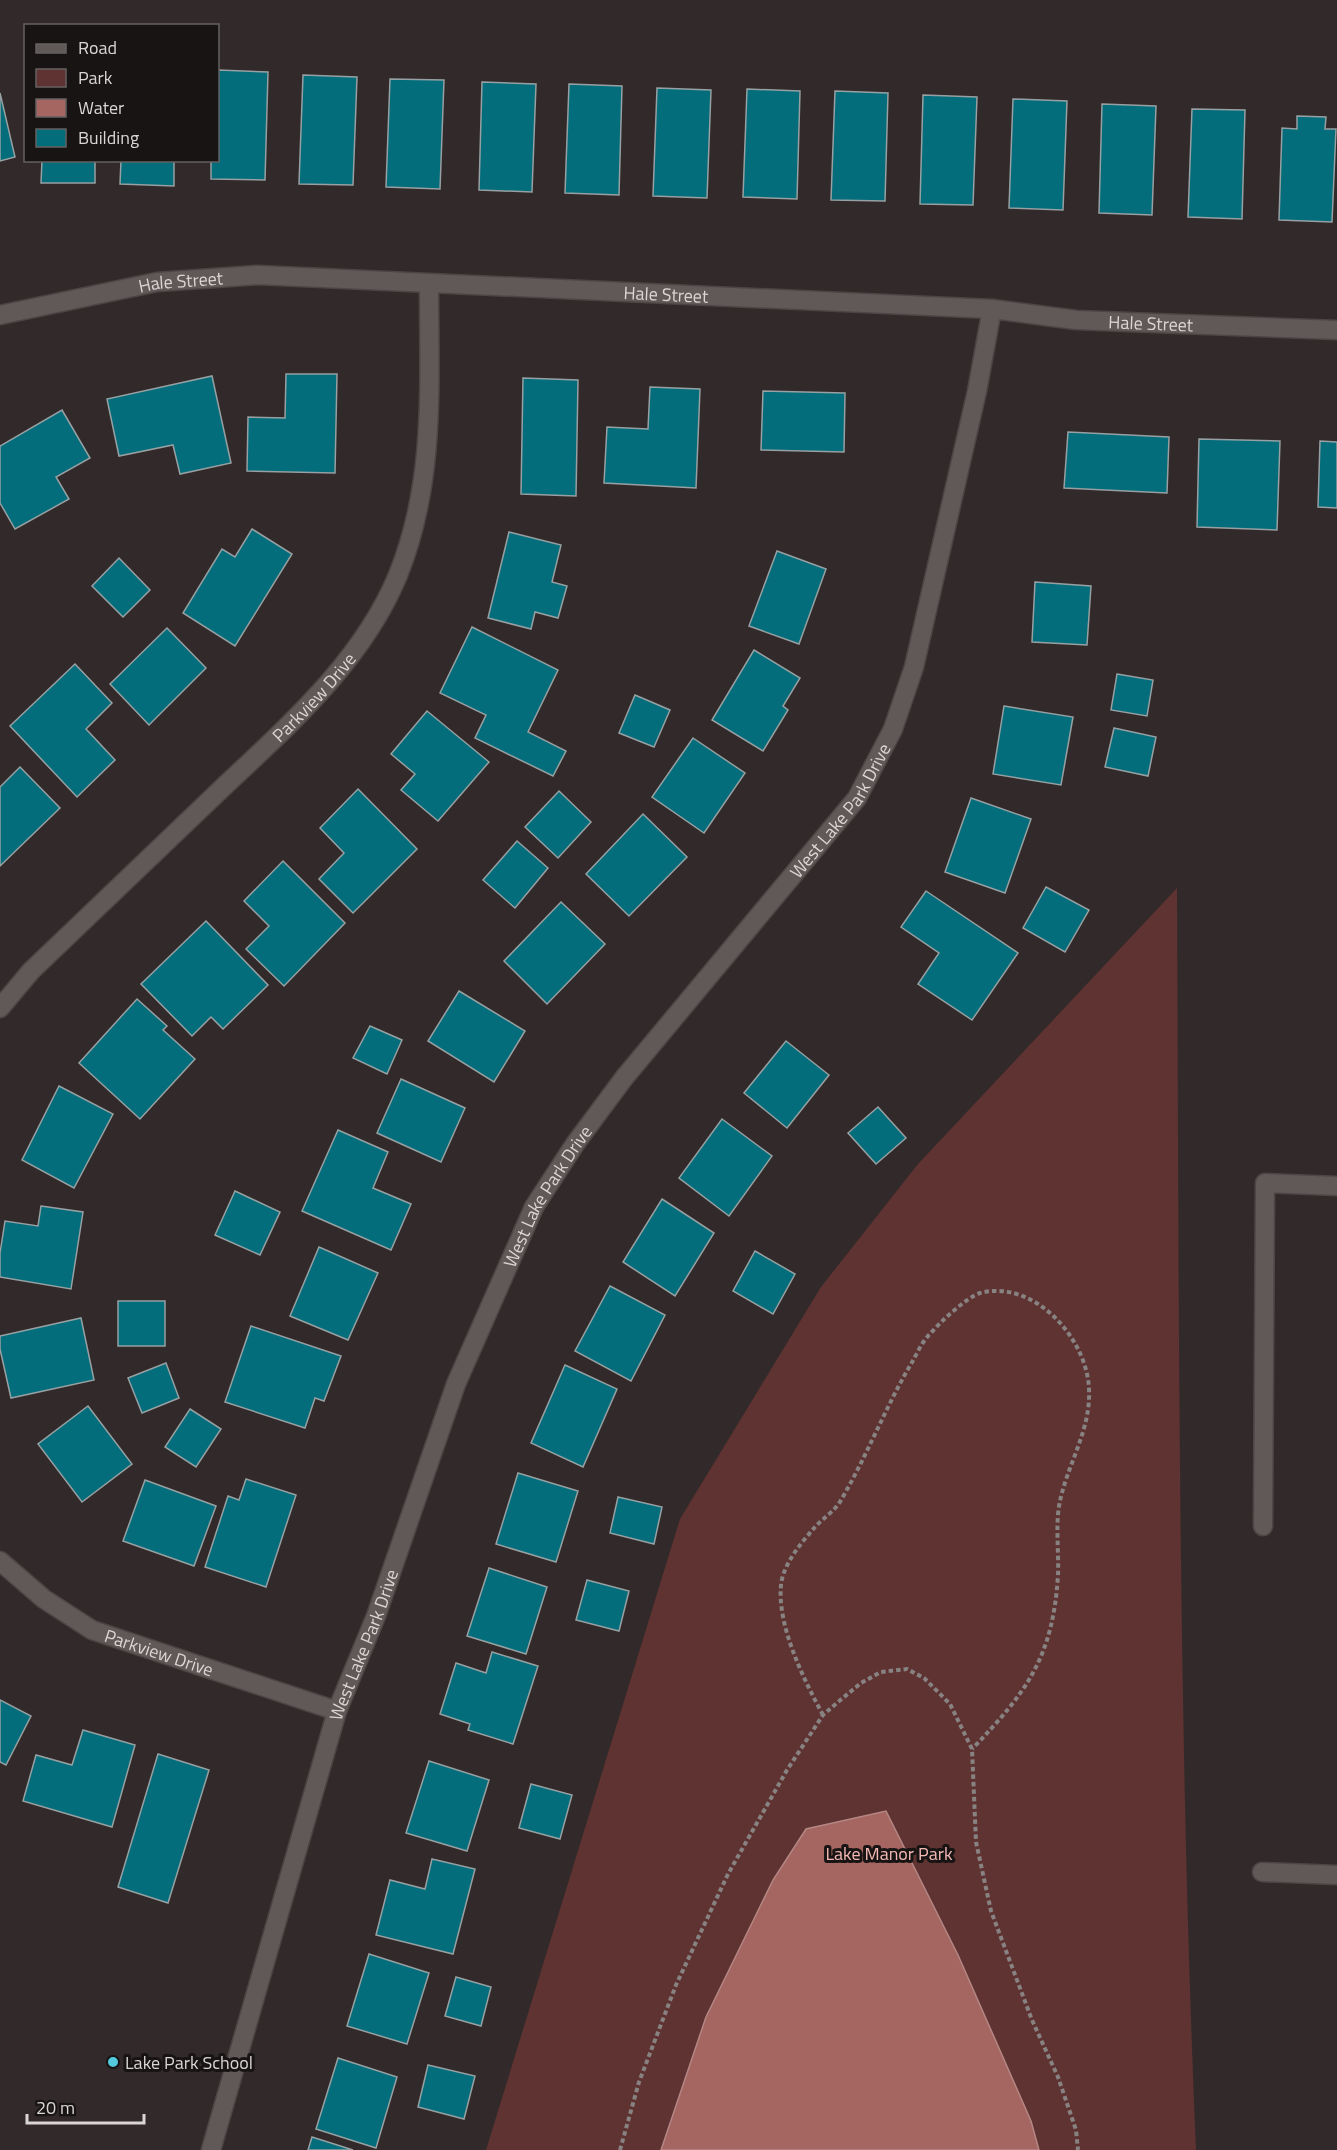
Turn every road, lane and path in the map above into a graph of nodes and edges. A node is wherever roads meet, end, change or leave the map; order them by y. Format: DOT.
graph roads {
  1 [pos="429,285"];
  2 [pos="992,309"];
  3 [pos="0,315"];
  4 [pos="1337,330"];
  5 [pos="0,1008"];
  6 [pos="1337,1186"];
  7 [pos="1263,1526"];
  8 [pos="0,1561"];
  9 [pos="337,1711"];
  10 [pos="823,1714"];
  11 [pos="972,1749"];
  12 [pos="1262,1872"];
  13 [pos="1337,1875"];
  14 [pos="211,2150"];
  15 [pos="620,2150"];
  16 [pos="1078,2150"];
  1 -- 2 [label="street, Hale Street"];
  1 -- 3 [label="street, Hale Street"];
  1 -- 5 [label="street, Parkview Drive"];
  2 -- 4 [label="street, Hale Street"];
  2 -- 9 [label="street, West Lake Park Drive"];
  6 -- 7 [label="street"];
  8 -- 9 [label="street, Parkview Drive"];
  9 -- 14 [label="street, West Lake Park Drive"];
  10 -- 11 [label="path"];
  10 -- 11 [label="path"];
  10 -- 15 [label="path"];
  11 -- 16 [label="path"];
  12 -- 13 [label="street"];
}
